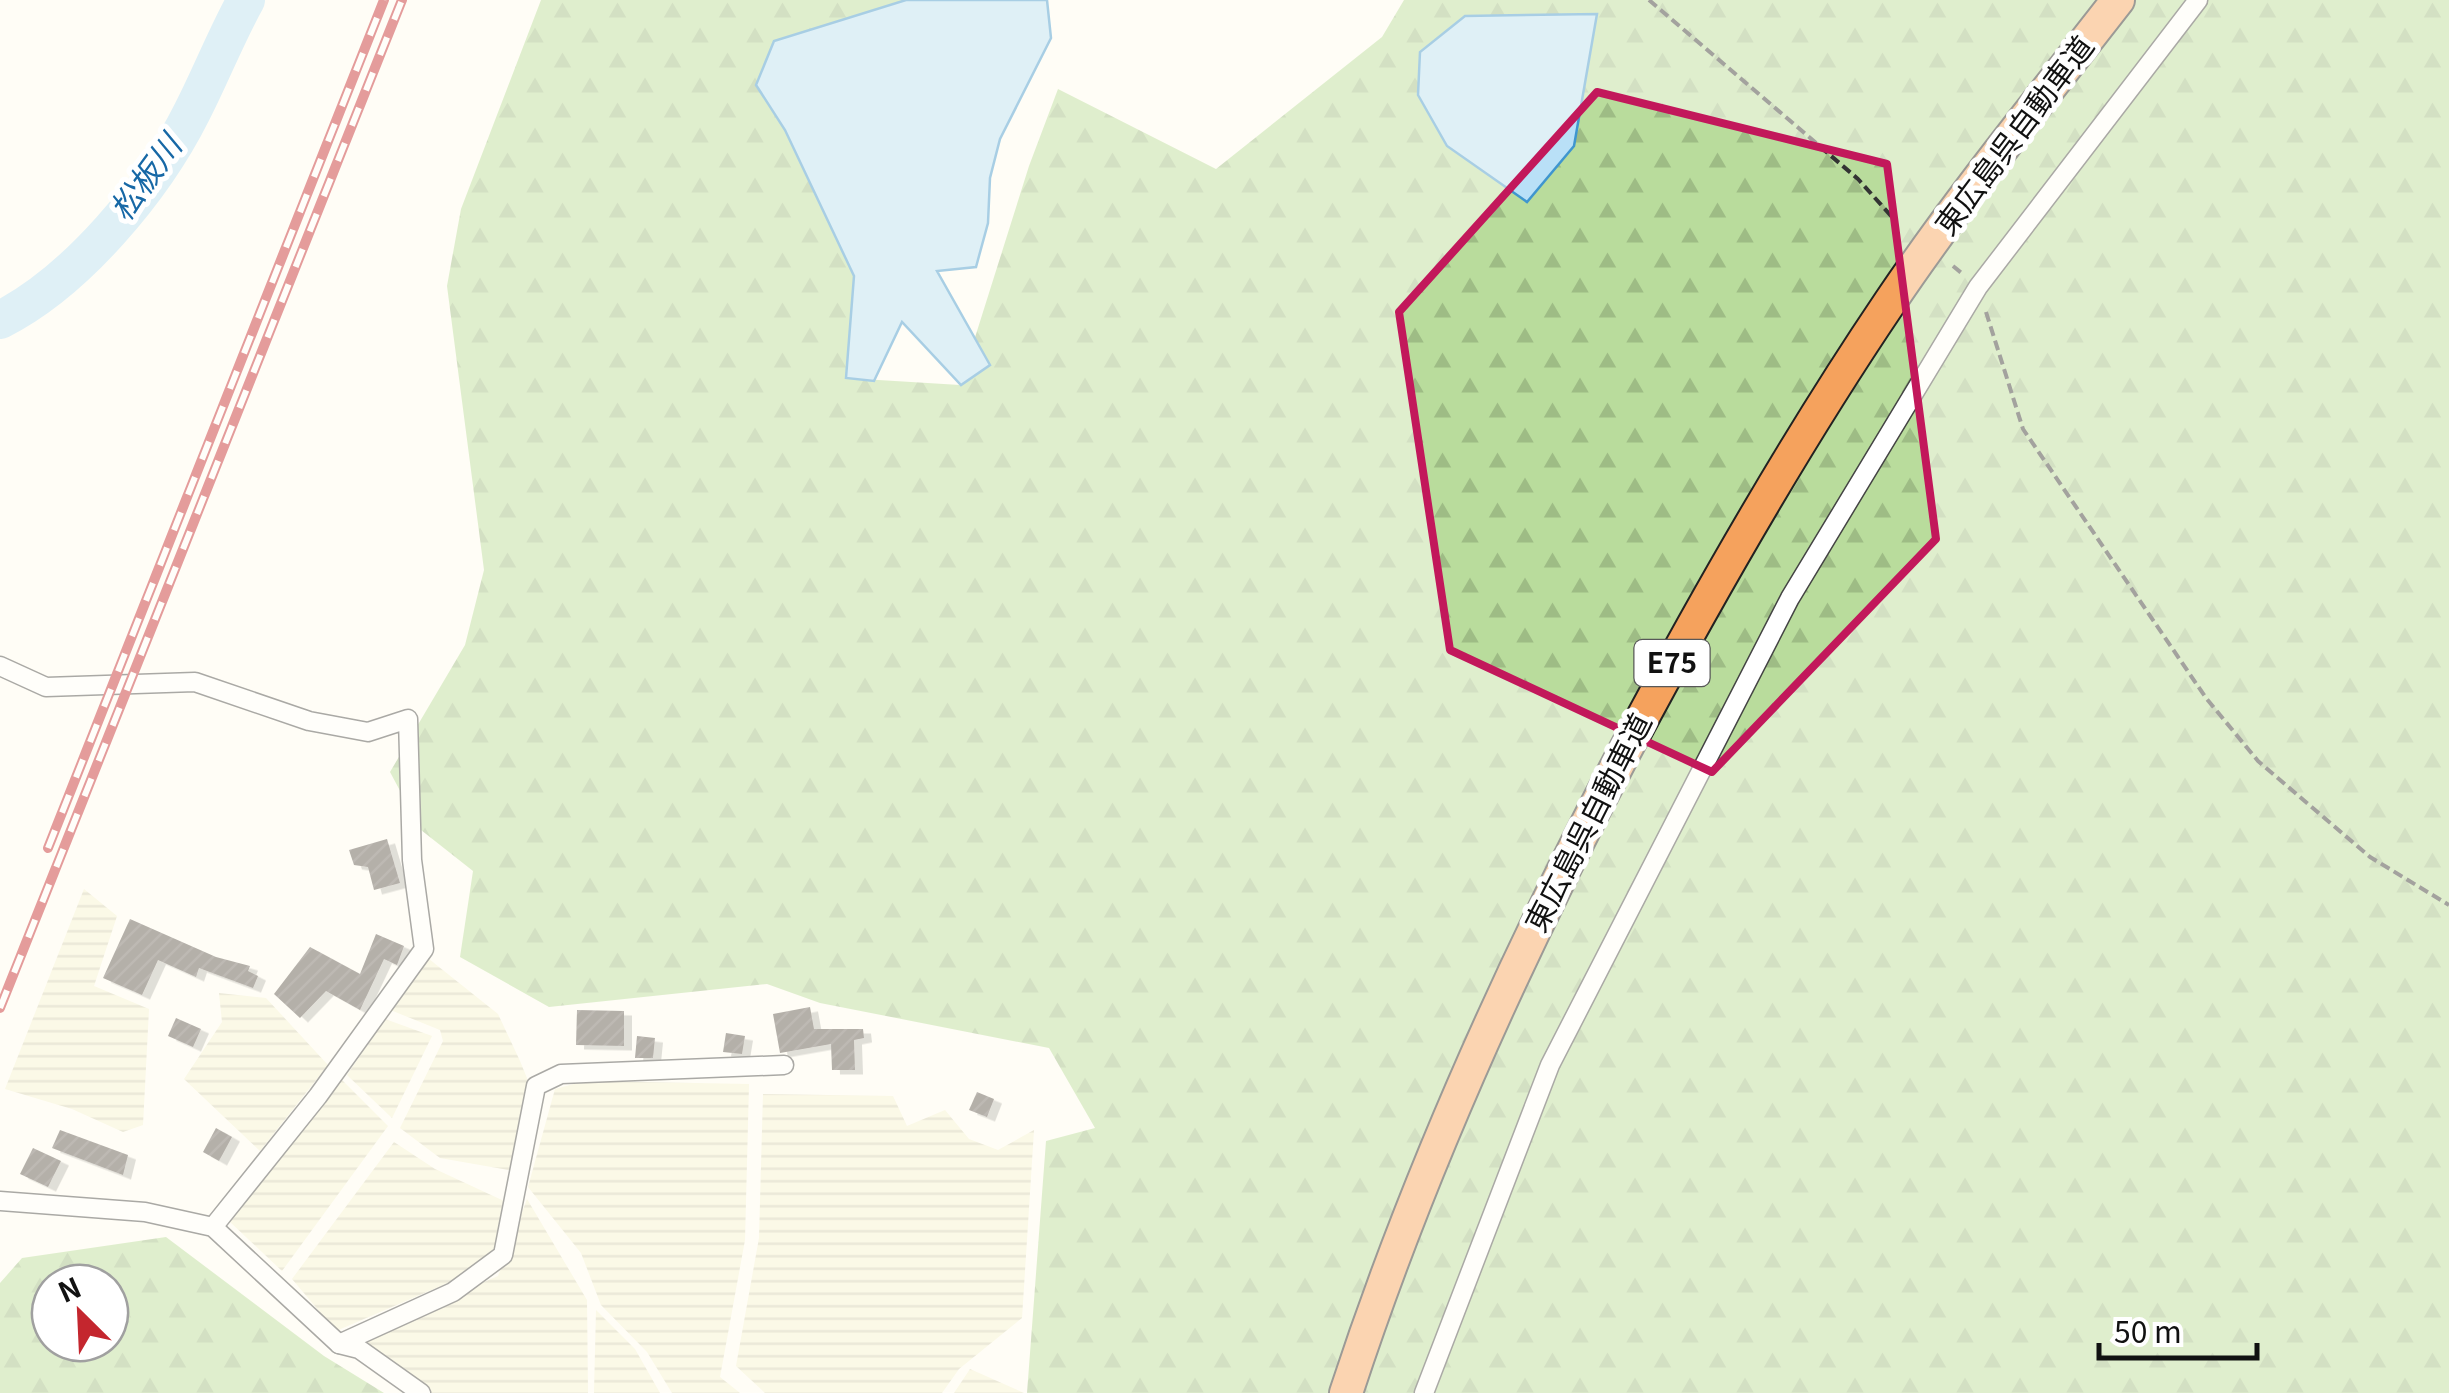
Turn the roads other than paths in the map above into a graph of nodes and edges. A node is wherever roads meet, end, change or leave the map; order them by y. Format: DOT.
graph roads {
  1 [pos="2118,0"];
  2 [pos="2198,0"];
  3 [pos="0,666"];
  4 [pos="784,1065"];
  5 [pos="0,1200"];
  6 [pos="213,1227"];
  7 [pos="338,1344"];
  8 [pos="421,1393"];
  9 [pos="1346,1393"];
  10 [pos="1424,1393"];
  1 -- 9 [label="highway, 東広島呉自動車道 / E75"];
  2 -- 10 [label="street"];
  3 -- 6 [label="street"];
  4 -- 7 [label="street"];
  5 -- 6 [label="street"];
  6 -- 7 [label="street"];
  7 -- 8 [label="street"];
}
